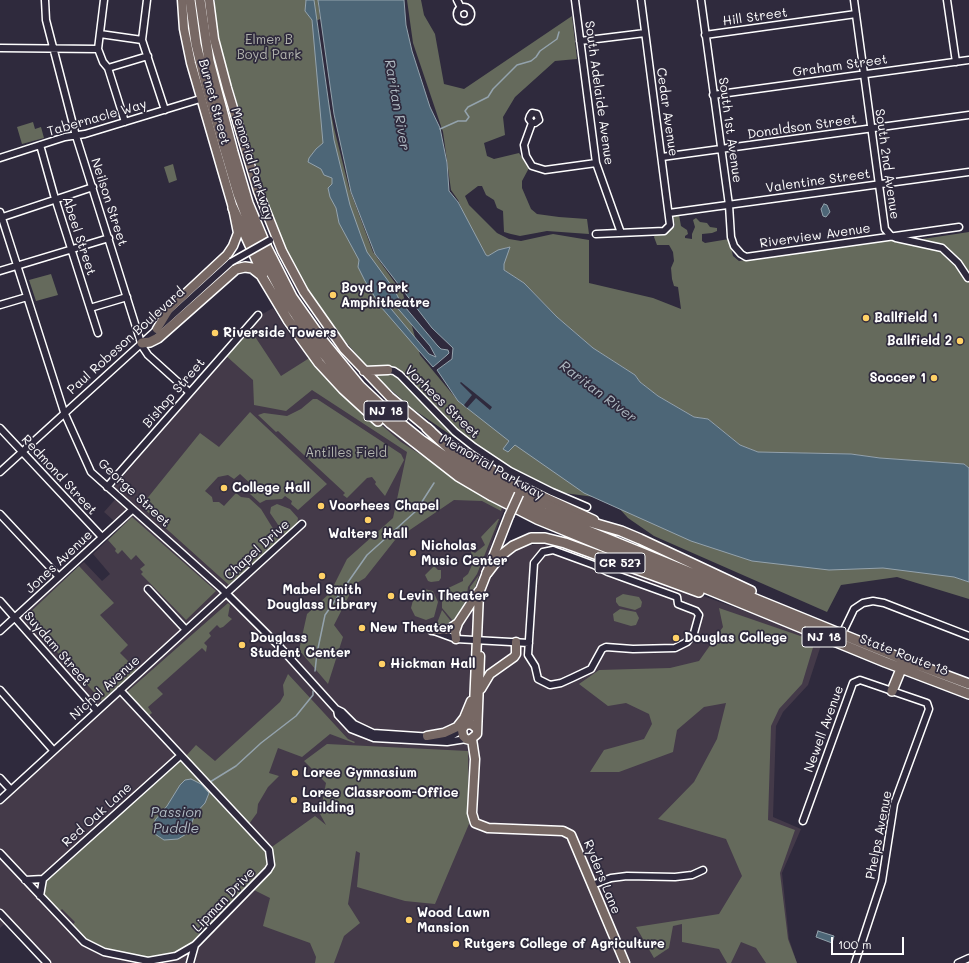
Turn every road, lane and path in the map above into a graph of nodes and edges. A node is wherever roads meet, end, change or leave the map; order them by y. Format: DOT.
graph roads {
  1 [pos="45,0"];
  2 [pos="104,0"];
  3 [pos="147,0"];
  4 [pos="175,0"];
  5 [pos="182,0"];
  6 [pos="190,0"];
  7 [pos="200,0"];
  8 [pos="209,0"];
  9 [pos="457,0"];
  10 [pos="575,0"];
  11 [pos="640,0"];
  12 [pos="701,0"];
  13 [pos="854,0"];
  14 [pos="947,0"];
  15 [pos="461,8"];
  16 [pos="856,14"];
  17 [pos="184,28"];
  18 [pos="645,33"];
  19 [pos="100,34"];
  20 [pos="705,35"];
  21 [pos="142,40"];
  22 [pos="580,41"];
  23 [pos="0,48"];
  24 [pos="53,48"];
  25 [pos="98,49"];
  26 [pos="148,56"];
  27 [pos="969,60"];
  28 [pos="956,62"];
  29 [pos="108,68"];
  30 [pos="864,74"];
  31 [pos="713,95"];
  32 [pos="200,99"];
  33 [pos="165,110"];
  34 [pos="969,115"];
  35 [pos="125,122"];
  36 [pos="532,123"];
  37 [pos="872,129"];
  38 [pos="76,136"];
  39 [pos="40,145"];
  40 [pos="721,149"];
  41 [pos="662,157"];
  42 [pos="0,158"];
  43 [pos="596,163"];
  44 [pos="969,172"];
  45 [pos="879,184"];
  46 [pos="93,188"];
  47 [pos="56,200"];
  48 [pos="729,204"];
  49 [pos="233,208"];
  50 [pos="669,213"];
  51 [pos="1,216"];
  52 [pos="959,227"];
  53 [pos="621,233"];
  54 [pos="596,234"];
  55 [pos="891,236"];
  56 [pos="109,238"];
  57 [pos="273,238"];
  58 [pos="72,248"];
  59 [pos="746,257"];
  60 [pos="17,266"];
  61 [pos="0,271"];
  62 [pos="969,275"];
  63 [pos="269,289"];
  64 [pos="27,297"];
  65 [pos="127,297"];
  66 [pos="0,305"];
  67 [pos="90,308"];
  68 [pos="258,315"];
  69 [pos="157,329"];
  70 [pos="98,334"];
  71 [pos="142,343"];
  72 [pos="388,370"];
  73 [pos="364,371"];
  74 [pos="381,388"];
  75 [pos="189,392"];
  76 [pos="64,412"];
  77 [pos="0,428"];
  78 [pos="427,428"];
  79 [pos="22,452"];
  80 [pos="0,472"];
  81 [pos="458,476"];
  82 [pos="107,487"];
  83 [pos="519,493"];
  84 [pos="587,507"];
  85 [pos="132,510"];
  86 [pos="0,514"];
  87 [pos="302,524"];
  88 [pos="621,531"];
  89 [pos="102,537"];
  90 [pos="487,573"];
  91 [pos="59,577"];
  92 [pos="482,587"];
  93 [pos="148,589"];
  94 [pos="226,594"];
  95 [pos="0,601"];
  96 [pos="763,612"];
  97 [pos="797,615"];
  98 [pos="15,617"];
  99 [pos="458,623"];
  100 [pos="430,629"];
  101 [pos="186,630"];
  102 [pos="0,631"];
  103 [pos="842,634"];
  104 [pos="969,636"];
  105 [pos="456,639"];
  106 [pos="478,641"];
  107 [pos="516,642"];
  108 [pos="529,643"];
  109 [pos="528,655"];
  110 [pos="514,657"];
  111 [pos="901,669"];
  112 [pos="969,684"];
  113 [pos="0,690"];
  114 [pos="120,690"];
  115 [pos="892,691"];
  116 [pos="969,694"];
  117 [pos="476,696"];
  118 [pos="337,710"];
  119 [pos="97,711"];
  120 [pos="463,727"];
  121 [pos="476,728"];
  122 [pos="427,736"];
  123 [pos="469,739"];
  124 [pos="53,750"];
  125 [pos="180,756"];
  126 [pos="0,778"];
  127 [pos="11,790"];
  128 [pos="0,800"];
  129 [pos="802,821"];
  130 [pos="0,853"];
  131 [pos="703,870"];
  132 [pos="43,879"];
  133 [pos="25,880"];
  134 [pos="592,885"];
  135 [pos="40,896"];
  136 [pos="0,914"];
  137 [pos="195,945"];
  138 [pos="176,956"];
  139 [pos="969,958"];
  140 [pos="47,963"];
  141 [pos="189,963"];
  142 [pos="625,963"];
  143 [pos="855,963"];
  144 [pos="958,963"];
  1 -- 24 [label="street, Neilson Street"];
  2 -- 19 [label="street"];
  3 -- 21 [label="street"];
  4 -- 17 [label="main road"];
  5 -- 17 [label="main road, Burnet Street"];
  6 -- 81 [label="highway, Memorial Parkway / NJ 18"];
  7 -- 97 [label="highway, Memorial Parkway / NJ 18"];
  8 -- 57 [label="main road"];
  9 -- 15 [label="street"];
  10 -- 22 [label="street, South Adelaide Avenue"];
  11 -- 18 [label="street, Cedar Avenue"];
  12 -- 20 [label="street, South 1st Avenue"];
  13 -- 16 [label="street, South 2nd Avenue"];
  14 -- 28 [label="street"];
  16 -- 20 [label="street, Hill Street"];
  16 -- 30 [label="street, South 2nd Avenue"];
  17 -- 32 [label="main road, Burnet Street"];
  18 -- 22 [label="street"];
  18 -- 41 [label="street, Cedar Avenue"];
  19 -- 21 [label="street"];
  19 -- 25 [label="street"];
  20 -- 31 [label="street, South 1st Avenue"];
  21 -- 26 [label="street"];
  22 -- 43 [label="street, South Adelaide Avenue"];
  23 -- 24 [label="street"];
  24 -- 25 [label="street"];
  24 -- 38 [label="street, Neilson Street"];
  25 -- 29 [label="street"];
  26 -- 29 [label="street"];
  26 -- 33 [label="street"];
  27 -- 28 [label="street, Graham Street"];
  28 -- 30 [label="street, Graham Street"];
  29 -- 35 [label="street"];
  30 -- 31 [label="street, Graham Street"];
  30 -- 37 [label="street, South 2nd Avenue"];
  31 -- 40 [label="street, South 1st Avenue"];
  32 -- 33 [label="street, Tabernacle Way"];
  32 -- 49 [label="main road, Burnet Street"];
  33 -- 35 [label="street, Tabernacle Way"];
  34 -- 37 [label="street, Donaldson Street"];
  35 -- 38 [label="street, Tabernacle Way"];
  36 -- 43 [label="street"];
  37 -- 40 [label="street, Donaldson Street"];
  37 -- 45 [label="street, South 2nd Avenue"];
  38 -- 39 [label="street, Tabernacle Way"];
  38 -- 46 [label="street, Neilson Street"];
  39 -- 42 [label="street, Tabernacle Way"];
  39 -- 47 [label="street, Abeel Street"];
  40 -- 41 [label="street, Donaldson Street"];
  40 -- 48 [label="street, South 1st Avenue"];
  41 -- 50 [label="street, Cedar Avenue"];
  43 -- 53 [label="street, South Adelaide Avenue"];
  44 -- 45 [label="street, Valentine Street"];
  45 -- 48 [label="street, Valentine Street"];
  45 -- 55 [label="street, South 2nd Avenue"];
  46 -- 47 [label="street"];
  46 -- 56 [label="street, Neilson Street"];
  47 -- 51 [label="street"];
  47 -- 58 [label="street, Abeel Street"];
  48 -- 50 [label="street, Valentine Street"];
  48 -- 59 [label="street, South 1st Avenue"];
  49 -- 63 [label="highway"];
  49 -- 69 [label="main road, Burnet Street"];
  50 -- 53 [label="street, Cedar Avenue"];
  51 -- 60 [label="street, George Street"];
  52 -- 55 [label="street, Riverview Avenue"];
  53 -- 54 [label="street"];
  55 -- 59 [label="street, Riverview Avenue"];
  55 -- 62 [label="street, South 2nd Avenue"];
  56 -- 58 [label="street"];
  56 -- 65 [label="street, Neilson Street"];
  57 -- 69 [label="street, Paul Robeson Boulevard, bridge"];
  57 -- 73 [label="main road"];
  58 -- 60 [label="street"];
  58 -- 67 [label="street, Abeel Street"];
  60 -- 61 [label="street"];
  60 -- 64 [label="street, George Street"];
  63 -- 71 [label="highway"];
  63 -- 81 [label="highway"];
  64 -- 66 [label="street"];
  64 -- 76 [label="street, George Street"];
  65 -- 67 [label="street"];
  65 -- 71 [label="street, Neilson Street"];
  67 -- 70 [label="street, Abeel Street"];
  68 -- 75 [label="street, Bishop Street"];
  69 -- 71 [label="street, Paul Robeson Boulevard"];
  71 -- 75 [label="street, Neilson Street"];
  71 -- 76 [label="street, Paul Robeson Boulevard"];
  72 -- 73 [label="main road"];
  72 -- 74 [label="main road"];
  72 -- 84 [label="street, Vorhees Street"];
  73 -- 74 [label="main road"];
  74 -- 78 [label="main road"];
  75 -- 82 [label="street, Bishop Street"];
  76 -- 79 [label="street, Paul Robeson Boulevard"];
  76 -- 82 [label="street, George Street"];
  77 -- 79 [label="street, Redmond Street"];
  78 -- 83 [label="highway"];
  78 -- 88 [label="main road"];
  79 -- 80 [label="street, Paul Robeson Boulevard"];
  79 -- 89 [label="street, Redmond Street"];
  81 -- 96 [label="highway, Memorial Parkway / NJ 18"];
  82 -- 85 [label="street, George Street"];
  83 -- 88 [label="highway, CR 527"];
  83 -- 90 [label="main road, bridge"];
  85 -- 89 [label="street, Jones Avenue"];
  85 -- 94 [label="street, George Street"];
  86 -- 91 [label="street"];
  87 -- 94 [label="street, Chapel Drive"];
  88 -- 97 [label="highway, CR 527"];
  89 -- 91 [label="street, Jones Avenue"];
  90 -- 92 [label="main road"];
  90 -- 96 [label="highway, CR 527"];
  91 -- 98 [label="street, Jones Avenue"];
  92 -- 99 [label="main road"];
  92 -- 106 [label="main road"];
  93 -- 101 [label="street"];
  94 -- 101 [label="street, Nichol Avenue"];
  94 -- 118 [label="street, George Street"];
  95 -- 98 [label="street, Suydam Street"];
  96 -- 111 [label="highway, State Route 18 / NJ 18"];
  97 -- 103 [label="highway, State Route 18 / NJ 18"];
  98 -- 102 [label="street, Jones Avenue"];
  98 -- 119 [label="street, Suydam Street"];
  99 -- 100 [label="main road"];
  99 -- 105 [label="main road"];
  100 -- 105 [label="street"];
  101 -- 114 [label="street, Nichol Avenue"];
  103 -- 104 [label="street"];
  103 -- 112 [label="highway, State Route 18 / NJ 18"];
  105 -- 106 [label="street"];
  106 -- 107 [label="street"];
  106 -- 117 [label="main road"];
  107 -- 108 [label="street"];
  107 -- 110 [label="main road"];
  108 -- 109 [label="street"];
  108 -- 109 [label="street"];
  109 -- 110 [label="street"];
  110 -- 117 [label="main road"];
  111 -- 115 [label="highway"];
  111 -- 116 [label="highway, State Route 18 / NJ 18"];
  113 -- 124 [label="street"];
  114 -- 119 [label="street, Nichol Avenue"];
  114 -- 125 [label="street, Lipman Drive"];
  115 -- 129 [label="street, Newell Avenue"];
  115 -- 143 [label="street, Phelps Avenue"];
  117 -- 120 [label="main road"];
  117 -- 121 [label="main road"];
  117 -- 122 [label="main road"];
  118 -- 122 [label="street, George Street"];
  118 -- 123 [label="street, George Street"];
  119 -- 124 [label="street, Nichol Avenue"];
  120 -- 121 [label="main road"];
  120 -- 122 [label="street, George Street"];
  120 -- 123 [label="main road"];
  121 -- 123 [label="main road"];
  123 -- 134 [label="main road, Ryders Lane"];
  124 -- 127 [label="street, Nichol Avenue"];
  125 -- 132 [label="street, Red Oak Lane"];
  125 -- 137 [label="street, Lipman Drive"];
  126 -- 127 [label="street"];
  127 -- 128 [label="street, Nichol Avenue"];
  130 -- 133 [label="street, Lipman Drive"];
  131 -- 134 [label="street"];
  132 -- 133 [label="street"];
  132 -- 135 [label="street"];
  133 -- 135 [label="street, Lipman Drive"];
  134 -- 142 [label="main road, Ryders Lane"];
  135 -- 138 [label="street, Lipman Drive"];
  136 -- 140 [label="street"];
  137 -- 138 [label="street, Lipman Drive"];
  137 -- 141 [label="street"];
  138 -- 141 [label="street"];
  139 -- 144 [label="street"];
}
